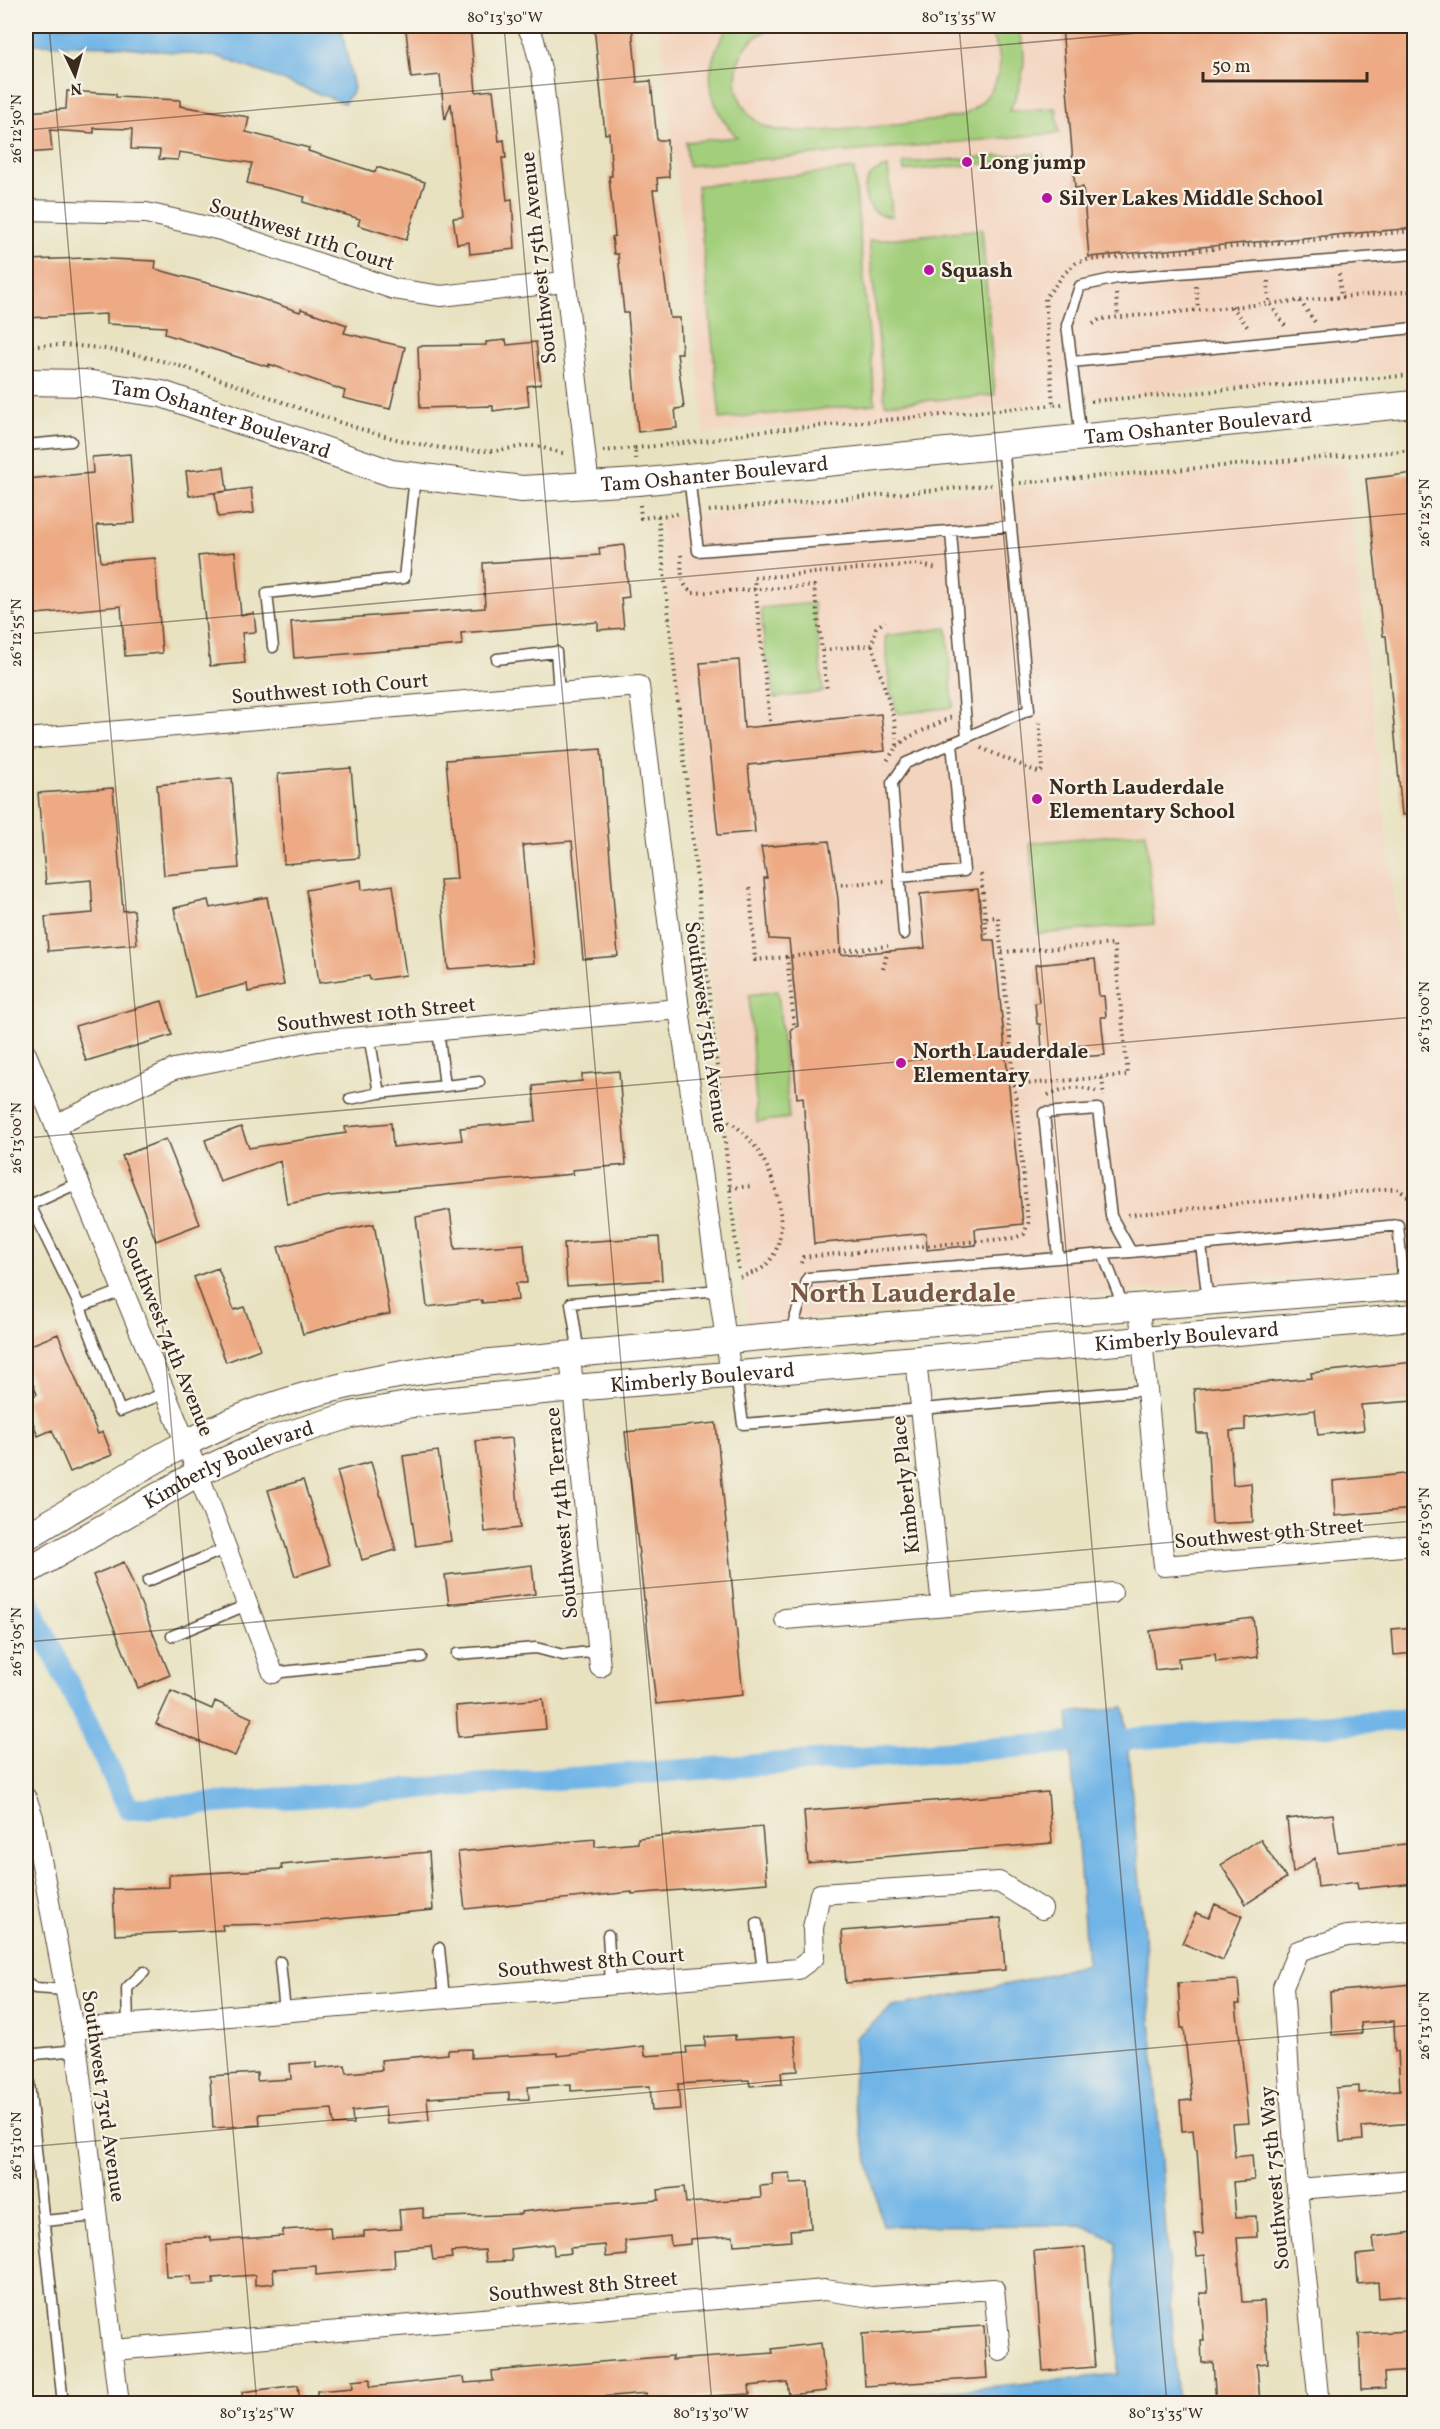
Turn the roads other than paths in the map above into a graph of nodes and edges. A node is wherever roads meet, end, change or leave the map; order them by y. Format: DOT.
graph roads {
  1 [pos="527,26"];
  2 [pos="26,210"];
  3 [pos="1414,254"];
  4 [pos="564,282"];
  5 [pos="1414,328"];
  6 [pos="1072,362"];
  7 [pos="26,382"];
  8 [pos="1414,404"];
  9 [pos="1081,438"];
  10 [pos="71,441"];
  11 [pos="26,445"];
  12 [pos="1003,446"];
  13 [pos="415,477"];
  14 [pos="688,477"];
  15 [pos="589,487"];
  16 [pos="1011,526"];
  17 [pos="951,532"];
  18 [pos="273,647"];
  19 [pos="497,659"];
  20 [pos="639,686"];
  21 [pos="560,693"];
  22 [pos="967,737"];
  23 [pos="26,739"];
  24 [pos="951,743"];
  25 [pos="899,877"];
  26 [pos="904,934"];
  27 [pos="679,1009"];
  28 [pos="438,1030"];
  29 [pos="369,1036"];
  30 [pos="26,1054"];
  31 [pos="30,1082"];
  32 [pos="479,1082"];
  33 [pos="445,1086"];
  34 [pos="379,1093"];
  35 [pos="350,1099"];
  36 [pos="55,1125"];
  37 [pos="80,1182"];
  38 [pos="1201,1245"];
  39 [pos="1131,1252"];
  40 [pos="1102,1254"];
  41 [pos="1058,1258"];
  42 [pos="1409,1286"];
  43 [pos="124,1290"];
  44 [pos="719,1290"];
  45 [pos="1208,1302"];
  46 [pos="80,1307"];
  47 [pos="1132,1308"];
  48 [pos="1414,1317"];
  49 [pos="1246,1333"];
  50 [pos="789,1335"];
  51 [pos="726,1340"];
  52 [pos="1142,1342"];
  53 [pos="574,1355"];
  54 [pos="916,1360"];
  55 [pos="734,1375"];
  56 [pos="574,1388"];
  57 [pos="1147,1390"];
  58 [pos="165,1393"];
  59 [pos="921,1410"];
  60 [pos="186,1444"];
  61 [pos="198,1473"];
  62 [pos="26,1537"];
  63 [pos="1414,1545"];
  64 [pos="227,1548"];
  65 [pos="26,1572"];
  66 [pos="148,1581"];
  67 [pos="1112,1593"];
  68 [pos="249,1604"];
  69 [pos="942,1606"];
  70 [pos="785,1619"];
  71 [pos="172,1636"];
  72 [pos="457,1654"];
  73 [pos="421,1657"];
  74 [pos="599,1659"];
  75 [pos="273,1672"];
  76 [pos="26,1798"];
  77 [pos="32,1851"];
  78 [pos="1042,1910"];
  79 [pos="757,1923"];
  80 [pos="1414,1931"];
  81 [pos="608,1935"];
  82 [pos="439,1948"];
  83 [pos="280,1962"];
  84 [pos="763,1971"];
  85 [pos="144,1972"];
  86 [pos="26,1982"];
  87 [pos="611,1984"];
  88 [pos="66,1990"];
  89 [pos="444,1998"];
  90 [pos="285,2012"];
  91 [pos="128,2025"];
  92 [pos="74,2029"];
  93 [pos="77,2050"];
  94 [pos="1414,2180"];
  95 [pos="1297,2189"];
  96 [pos="96,2216"];
  97 [pos="44,2222"];
  98 [pos="113,2350"];
  99 [pos="1000,2351"];
  100 [pos="63,2403"];
  101 [pos="119,2403"];
  102 [pos="1323,2403"];
  1 -- 4 [label="street, Southwest 75th Avenue"];
  2 -- 4 [label="street, Southwest 11th Court"];
  3 -- 6 [label="lane"];
  4 -- 15 [label="street, Southwest 75th Avenue"];
  5 -- 6 [label="lane"];
  6 -- 9 [label="lane"];
  7 -- 13 [label="street, Tam Oshanter Boulevard"];
  8 -- 9 [label="street, Tam Oshanter Boulevard"];
  9 -- 12 [label="street, Tam Oshanter Boulevard"];
  10 -- 11 [label="lane"];
  12 -- 14 [label="street, Tam Oshanter Boulevard"];
  12 -- 16 [label="lane"];
  13 -- 15 [label="street, Tam Oshanter Boulevard"];
  13 -- 18 [label="lane"];
  14 -- 15 [label="street, Tam Oshanter Boulevard"];
  14 -- 17 [label="lane"];
  16 -- 17 [label="lane"];
  16 -- 22 [label="lane"];
  17 -- 22 [label="lane"];
  19 -- 21 [label="lane"];
  20 -- 21 [label="street, Southwest 10th Court"];
  20 -- 27 [label="street, Southwest 75th Avenue"];
  21 -- 23 [label="street, Southwest 10th Court"];
  22 -- 24 [label="lane"];
  24 -- 25 [label="lane"];
  24 -- 25 [label="lane"];
  25 -- 26 [label="lane"];
  27 -- 28 [label="street, Southwest 10th Street"];
  27 -- 44 [label="street, Southwest 75th Avenue"];
  28 -- 29 [label="street, Southwest 10th Street"];
  28 -- 33 [label="lane"];
  29 -- 34 [label="lane"];
  29 -- 36 [label="street, Southwest 10th Street"];
  30 -- 31 [label="street, Southwest 74th Avenue"];
  31 -- 36 [label="street, Southwest 74th Avenue"];
  32 -- 33 [label="lane"];
  33 -- 34 [label="lane"];
  34 -- 35 [label="lane"];
  36 -- 37 [label="street, Southwest 74th Avenue"];
  37 -- 43 [label="street, Southwest 74th Avenue"];
  37 -- 46 [label="lane"];
  38 -- 39 [label="lane"];
  38 -- 42 [label="lane"];
  38 -- 45 [label="lane"];
  39 -- 40 [label="lane"];
  39 -- 41 [label="lane"];
  40 -- 41 [label="lane"];
  40 -- 47 [label="lane"];
  41 -- 50 [label="lane"];
  42 -- 45 [label="street, Kimberly Boulevard"];
  42 -- 49 [label="street"];
  43 -- 46 [label="lane"];
  43 -- 58 [label="street, Southwest 74th Avenue"];
  44 -- 51 [label="street, Southwest 75th Avenue"];
  44 -- 53 [label="lane"];
  45 -- 47 [label="street, Kimberly Boulevard"];
  46 -- 58 [label="lane"];
  47 -- 50 [label="street, Kimberly Boulevard"];
  47 -- 52 [label="street"];
  48 -- 49 [label="street, Kimberly Boulevard"];
  49 -- 52 [label="street, Kimberly Boulevard"];
  50 -- 51 [label="street, Kimberly Boulevard"];
  51 -- 53 [label="street, Kimberly Boulevard"];
  51 -- 55 [label="street, Southwest 75th Avenue"];
  52 -- 54 [label="street, Kimberly Boulevard"];
  52 -- 57 [label="street"];
  53 -- 56 [label="street, Southwest 74th Terrace"];
  53 -- 60 [label="street, Kimberly Boulevard"];
  54 -- 55 [label="street, Kimberly Boulevard"];
  54 -- 59 [label="street, Kimberly Place"];
  55 -- 56 [label="street, Kimberly Boulevard"];
  55 -- 59 [label="lane"];
  56 -- 61 [label="street, Kimberly Boulevard"];
  56 -- 74 [label="street, Southwest 74th Terrace"];
  57 -- 59 [label="lane"];
  57 -- 63 [label="street, Southwest 9th Street"];
  58 -- 60 [label="street, Southwest 74th Avenue"];
  59 -- 69 [label="street, Kimberly Place"];
  60 -- 61 [label="street, Southwest 74th Avenue"];
  60 -- 62 [label="street, Kimberly Boulevard"];
  61 -- 64 [label="street, Southwest 74th Avenue"];
  61 -- 65 [label="street, Kimberly Boulevard"];
  64 -- 66 [label="lane"];
  64 -- 68 [label="street, Southwest 74th Avenue"];
  67 -- 69 [label="street"];
  68 -- 71 [label="lane"];
  68 -- 75 [label="street, Southwest 74th Avenue"];
  69 -- 70 [label="street"];
  72 -- 74 [label="lane"];
  73 -- 75 [label="lane"];
  76 -- 77 [label="street, Southwest 73rd Avenue"];
  77 -- 88 [label="street, Southwest 73rd Avenue"];
  78 -- 84 [label="street, Southwest 8th Court"];
  79 -- 84 [label="lane"];
  80 -- 95 [label="street, Southwest 75th Way"];
  81 -- 87 [label="lane"];
  82 -- 89 [label="lane"];
  83 -- 90 [label="lane"];
  84 -- 87 [label="street, Southwest 8th Court"];
  85 -- 91 [label="lane"];
  86 -- 88 [label="lane"];
  87 -- 89 [label="street, Southwest 8th Court"];
  88 -- 92 [label="street, Southwest 73rd Avenue"];
  89 -- 90 [label="street, Southwest 8th Court"];
  90 -- 91 [label="street, Southwest 8th Court"];
  91 -- 92 [label="street, Southwest 8th Court"];
  92 -- 93 [label="street, Southwest 73rd Avenue"];
  93 -- 96 [label="street, Southwest 73rd Avenue"];
  93 -- 97 [label="lane"];
  94 -- 95 [label="street"];
  95 -- 102 [label="street, Southwest 75th Way"];
  96 -- 97 [label="lane"];
  96 -- 98 [label="street, Southwest 73rd Avenue"];
  97 -- 100 [label="lane"];
  98 -- 99 [label="street, Southwest 8th Street"];
  98 -- 101 [label="street, Southwest 73rd Avenue"];
}
